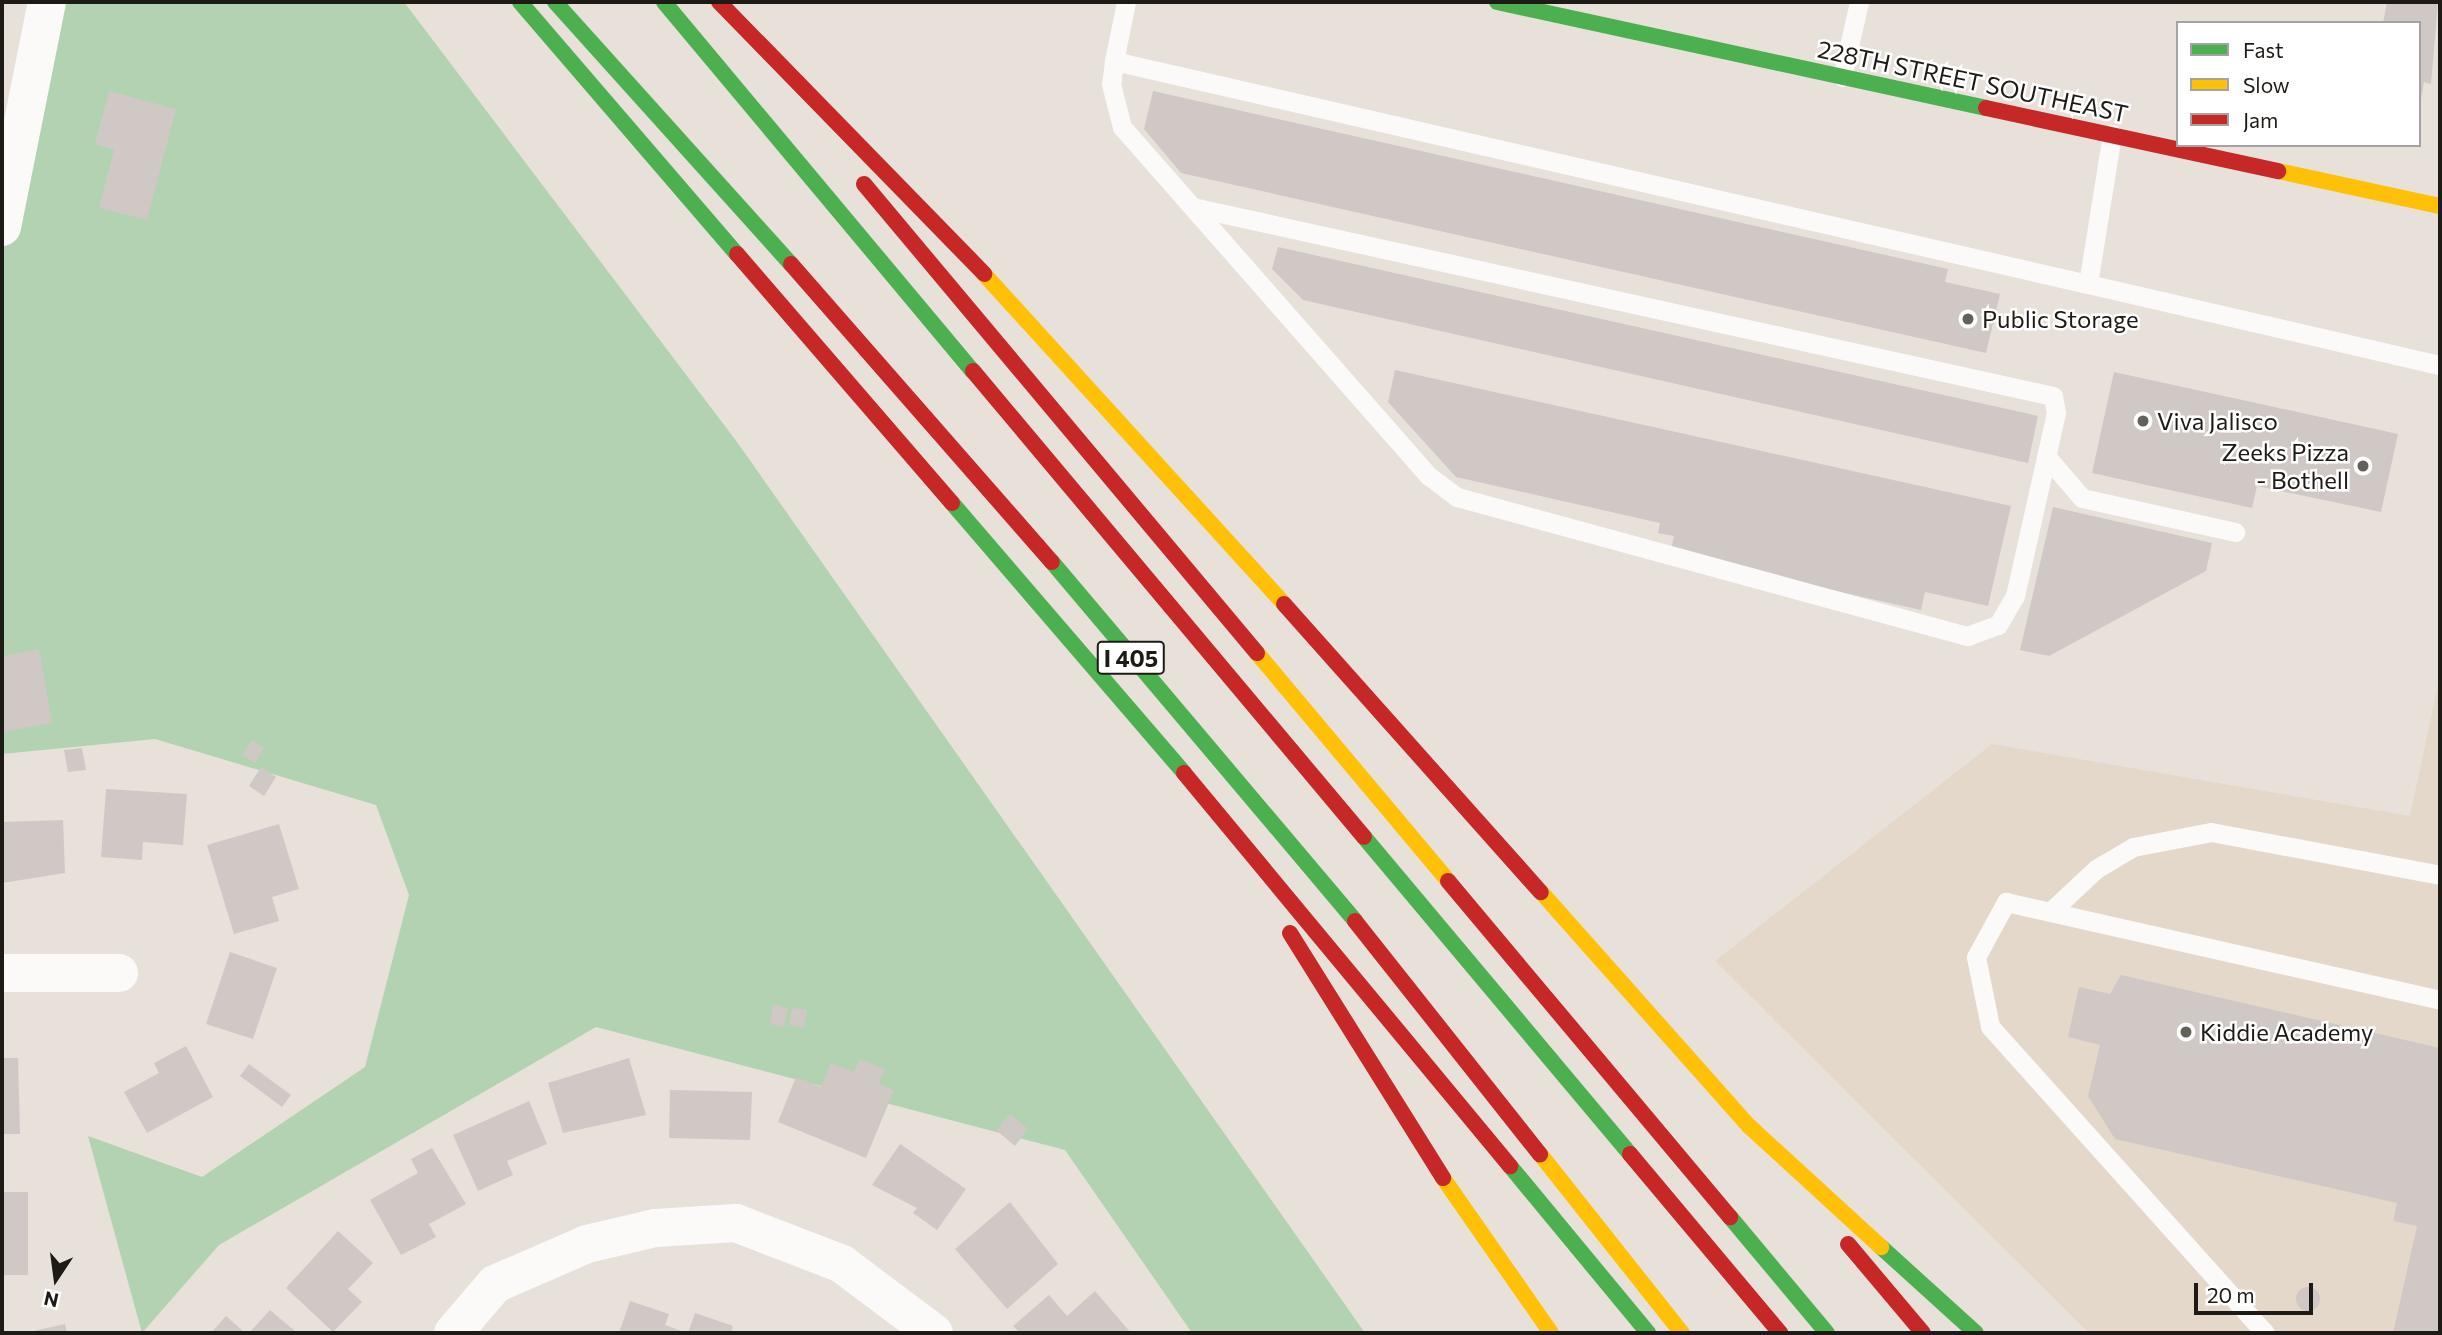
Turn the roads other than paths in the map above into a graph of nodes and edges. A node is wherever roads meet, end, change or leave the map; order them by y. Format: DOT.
graph roads {
  1 [pos="47,2"];
  2 [pos="520,2"];
  3 [pos="555,2"];
  4 [pos="664,2"];
  5 [pos="712,2"];
  6 [pos="719,2"];
  7 [pos="1126,2"];
  8 [pos="1497,2"];
  9 [pos="1859,2"];
  10 [pos="1114,61"];
  11 [pos="1842,77"];
  12 [pos="2112,134"];
  13 [pos="837,151"];
  14 [pos="855,172"];
  15 [pos="7,178"];
  16 [pos="2440,206"];
  17 [pos="1193,207"];
  18 [pos="2,227"];
  19 [pos="2088,284"];
  20 [pos="2440,365"];
  21 [pos="2046,456"];
  22 [pos="2235,531"];
  23 [pos="1173,759"];
  24 [pos="2440,875"];
  25 [pos="2050,912"];
  26 [pos="2,973"];
  27 [pos="118,973"];
  28 [pos="2440,1000"];
  29 [pos="1750,1128"];
  30 [pos="453,1333"];
  31 [pos="934,1333"];
  32 [pos="1550,1333"];
  33 [pos="1648,1333"];
  34 [pos="1682,1333"];
  35 [pos="1780,1333"];
  36 [pos="1827,1333"];
  37 [pos="1923,1333"];
  38 [pos="1976,1333"];
  39 [pos="2265,1333"];
  1 -- 15 [label="street"];
  2 -- 23 [label="main road, I 405"];
  3 -- 34 [label="main road, I 405"];
  4 -- 35 [label="main road, I 405"];
  5 -- 13 [label="main road"];
  6 -- 29 [label="main road"];
  7 -- 10 [label="lane"];
  8 -- 11 [label="main road, 228TH STREET SOUTHEAST"];
  9 -- 11 [label="lane"];
  10 -- 17 [label="lane"];
  10 -- 19 [label="lane"];
  11 -- 12 [label="main road, 228TH STREET SOUTHEAST"];
  12 -- 16 [label="main road, 228TH STREET SOUTHEAST"];
  12 -- 19 [label="lane"];
  14 -- 36 [label="main road"];
  15 -- 18 [label="street"];
  17 -- 21 [label="lane"];
  17 -- 21 [label="lane"];
  19 -- 20 [label="lane"];
  21 -- 22 [label="lane"];
  23 -- 32 [label="main road"];
  23 -- 33 [label="main road, I 405"];
  24 -- 25 [label="lane"];
  25 -- 28 [label="lane"];
  25 -- 39 [label="lane"];
  26 -- 27 [label="street"];
  29 -- 37 [label="main road"];
  29 -- 38 [label="main road"];
  30 -- 31 [label="street"];
}
